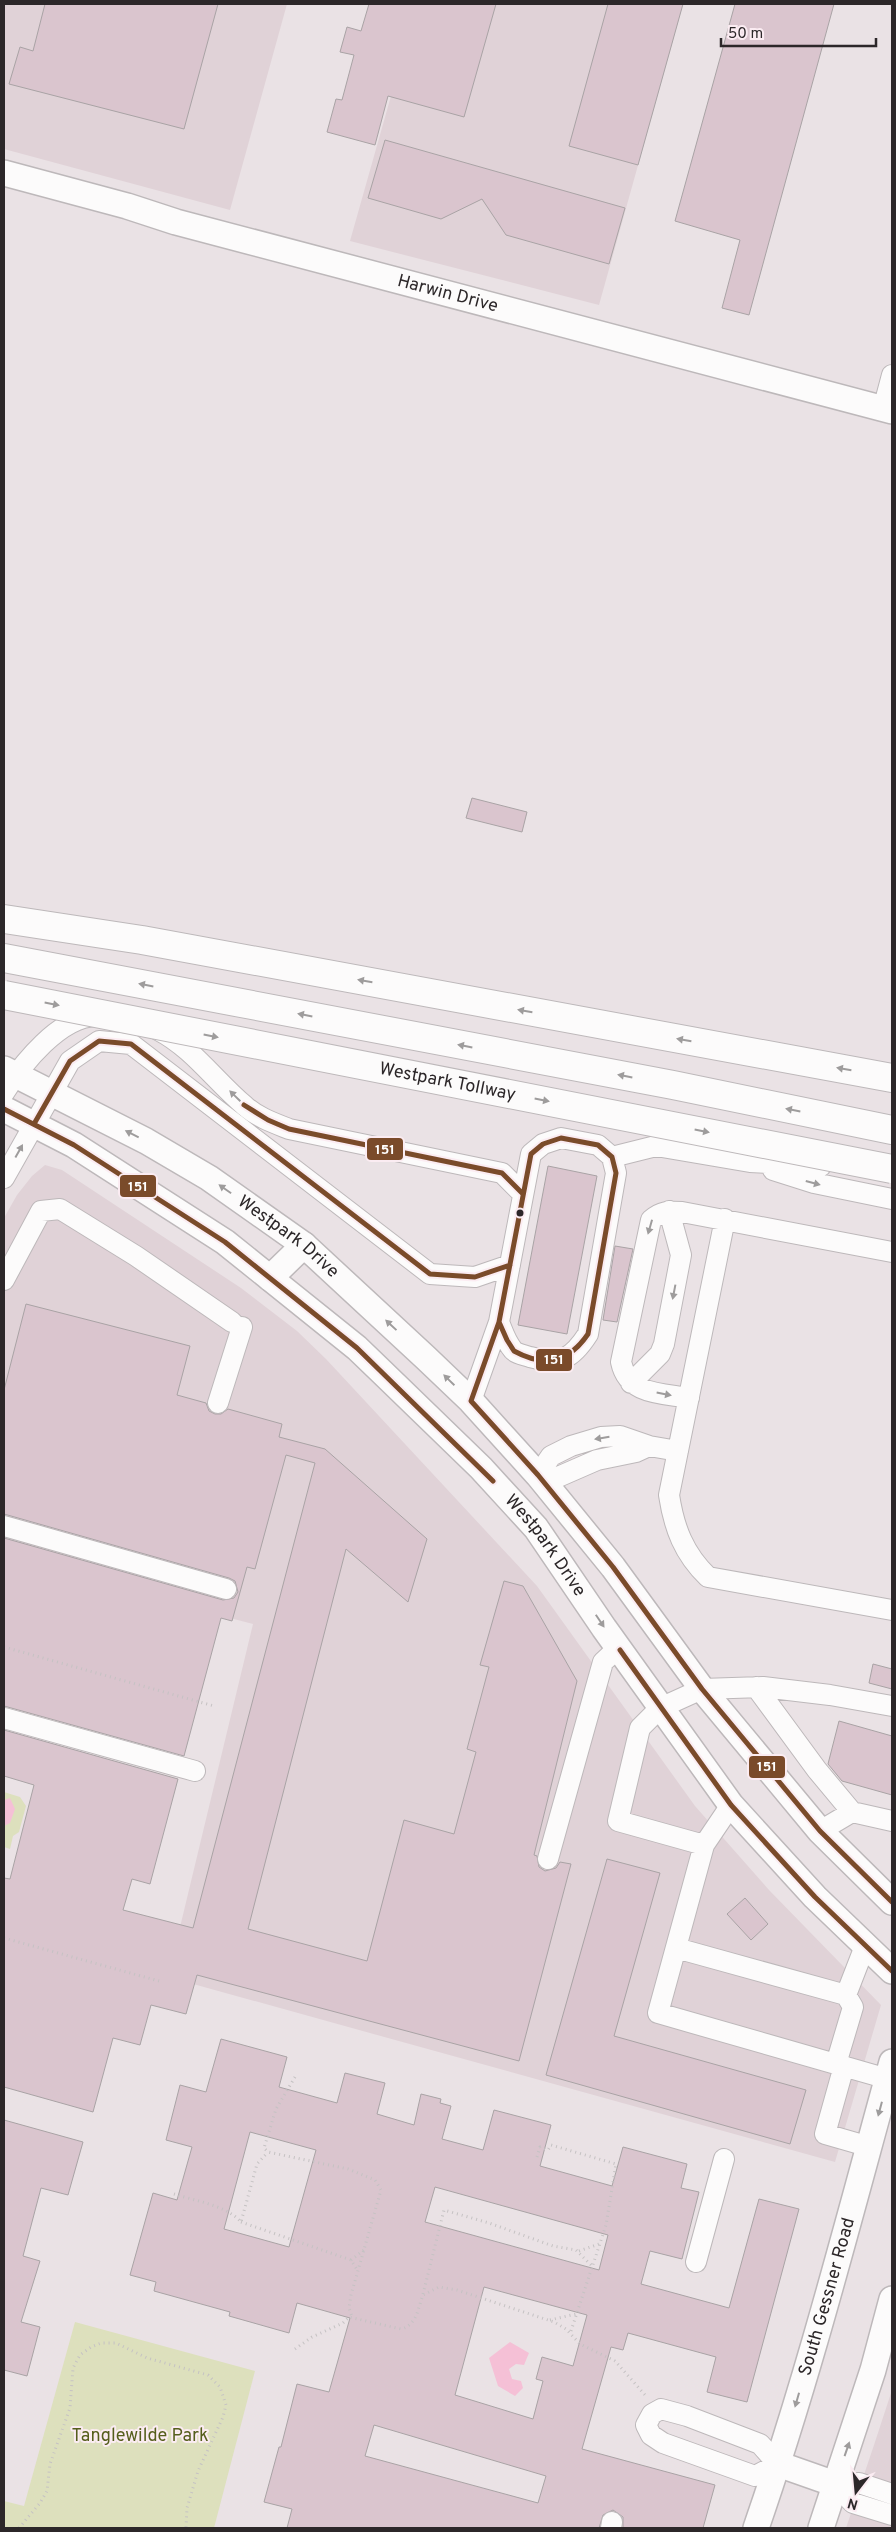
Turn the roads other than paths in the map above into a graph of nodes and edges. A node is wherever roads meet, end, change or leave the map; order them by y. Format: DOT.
graph roads {
  1 [pos="4,173"];
  2 [pos="892,375"];
  3 [pos="888,410"];
  4 [pos="4,919"];
  5 [pos="4,958"];
  6 [pos="4,995"];
  7 [pos="892,1078"];
  8 [pos="8,1079"];
  9 [pos="51,1093"];
  10 [pos="4,1110"];
  11 [pos="34,1124"];
  12 [pos="892,1130"];
  13 [pos="612,1157"];
  14 [pos="750,1162"];
  15 [pos="892,1169"];
  16 [pos="4,1178"];
  17 [pos="892,1179"];
  18 [pos="523,1194"];
  19 [pos="892,1199"];
  20 [pos="669,1210"];
  21 [pos="725,1219"];
  22 [pos="304,1245"];
  23 [pos="892,1252"];
  24 [pos="510,1264"];
  25 [pos="270,1278"];
  26 [pos="4,1280"];
  27 [pos="499,1322"];
  28 [pos="631,1383"];
  29 [pos="688,1398"];
  30 [pos="471,1401"];
  31 [pos="218,1403"];
  32 [pos="678,1451"];
  33 [pos="538,1475"];
  34 [pos="508,1498"];
  35 [pos="4,1526"];
  36 [pos="226,1589"];
  37 [pos="892,1610"];
  38 [pos="618,1648"];
  39 [pos="756,1688"];
  40 [pos="702,1689"];
  41 [pos="892,1706"];
  42 [pos="660,1708"];
  43 [pos="4,1718"];
  44 [pos="195,1771"];
  45 [pos="731,1805"];
  46 [pos="852,1812"];
  47 [pos="892,1821"];
  48 [pos="820,1831"];
  49 [pos="704,1845"];
  50 [pos="548,1859"];
  51 [pos="892,1902"];
  52 [pos="865,1946"];
  53 [pos="676,1948"];
  54 [pos="892,1971"];
  55 [pos="846,1995"];
  56 [pos="840,2065"];
  57 [pos="890,2071"];
  58 [pos="870,2147"];
  59 [pos="724,2159"];
  60 [pos="696,2262"];
  61 [pos="892,2299"];
  62 [pos="778,2464"];
  63 [pos="835,2484"];
  64 [pos="892,2494"];
  65 [pos="892,2515"];
  66 [pos="756,2528"];
  67 [pos="821,2528"];
  1 -- 3 [label="main road, Harwin Drive"];
  2 -- 3 [label="street"];
  7 -- 4 [label="highway, one-way"];
  12 -- 5 [label="highway, one-way"];
  6 -- 15 [label="highway, Westpark Tollway, one-way, bridge"];
  8 -- 9 [label="main road, Westpark Drive"];
  18 -- 8 [label="street, one-way"];
  9 -- 11 [label="street"];
  22 -- 9 [label="main road, Westpark Drive, one-way"];
  9 -- 24 [label="street"];
  10 -- 11 [label="main road, Westpark Drive"];
  16 -- 11 [label="street, one-way"];
  11 -- 25 [label="main road, Westpark Drive"];
  13 -- 14 [label="street"];
  13 -- 18 [label="street"];
  13 -- 27 [label="street"];
  14 -- 17 [label="street"];
  14 -- 19 [label="street, one-way"];
  18 -- 24 [label="street"];
  20 -- 21 [label="street"];
  20 -- 28 [label="street, one-way"];
  20 -- 28 [label="street, one-way"];
  21 -- 23 [label="street"];
  21 -- 29 [label="street"];
  22 -- 25 [label="main road"];
  30 -- 22 [label="main road, Westpark Drive, one-way"];
  24 -- 27 [label="street"];
  25 -- 34 [label="main road, Westpark Drive"];
  26 -- 31 [label="street"];
  27 -- 30 [label="street"];
  28 -- 29 [label="street, one-way"];
  29 -- 32 [label="street"];
  30 -- 33 [label="main road, Westpark Drive"];
  32 -- 33 [label="street"];
  32 -- 37 [label="street"];
  33 -- 34 [label="main road"];
  33 -- 40 [label="main road, Westpark Drive"];
  34 -- 38 [label="main road, Westpark Drive, one-way"];
  35 -- 36 [label="street"];
  38 -- 42 [label="main road, Westpark Drive"];
  38 -- 50 [label="street"];
  39 -- 40 [label="street"];
  39 -- 41 [label="street"];
  39 -- 46 [label="street"];
  40 -- 42 [label="street"];
  40 -- 48 [label="main road, Westpark Drive"];
  42 -- 45 [label="main road, Westpark Drive"];
  42 -- 49 [label="street"];
  43 -- 44 [label="street"];
  45 -- 49 [label="street"];
  45 -- 52 [label="main road, Westpark Drive"];
  46 -- 47 [label="street"];
  46 -- 48 [label="street"];
  48 -- 51 [label="main road, Westpark Drive"];
  49 -- 53 [label="street"];
  52 -- 54 [label="main road, Westpark Drive"];
  52 -- 55 [label="street"];
  53 -- 55 [label="street"];
  53 -- 56 [label="street"];
  55 -- 56 [label="street"];
  56 -- 57 [label="street"];
  56 -- 58 [label="street"];
  57 -- 58 [label="main road, South Gessner Road, one-way"];
  58 -- 62 [label="main road, South Gessner Road, one-way"];
  59 -- 60 [label="street"];
  63 -- 61 [label="main road, one-way"];
  62 -- 62 [label="street"];
  62 -- 63 [label="main road"];
  62 -- 66 [label="main road, South Gessner Road"];
  63 -- 64 [label="street"];
  63 -- 65 [label="street"];
  63 -- 67 [label="main road"];
}
